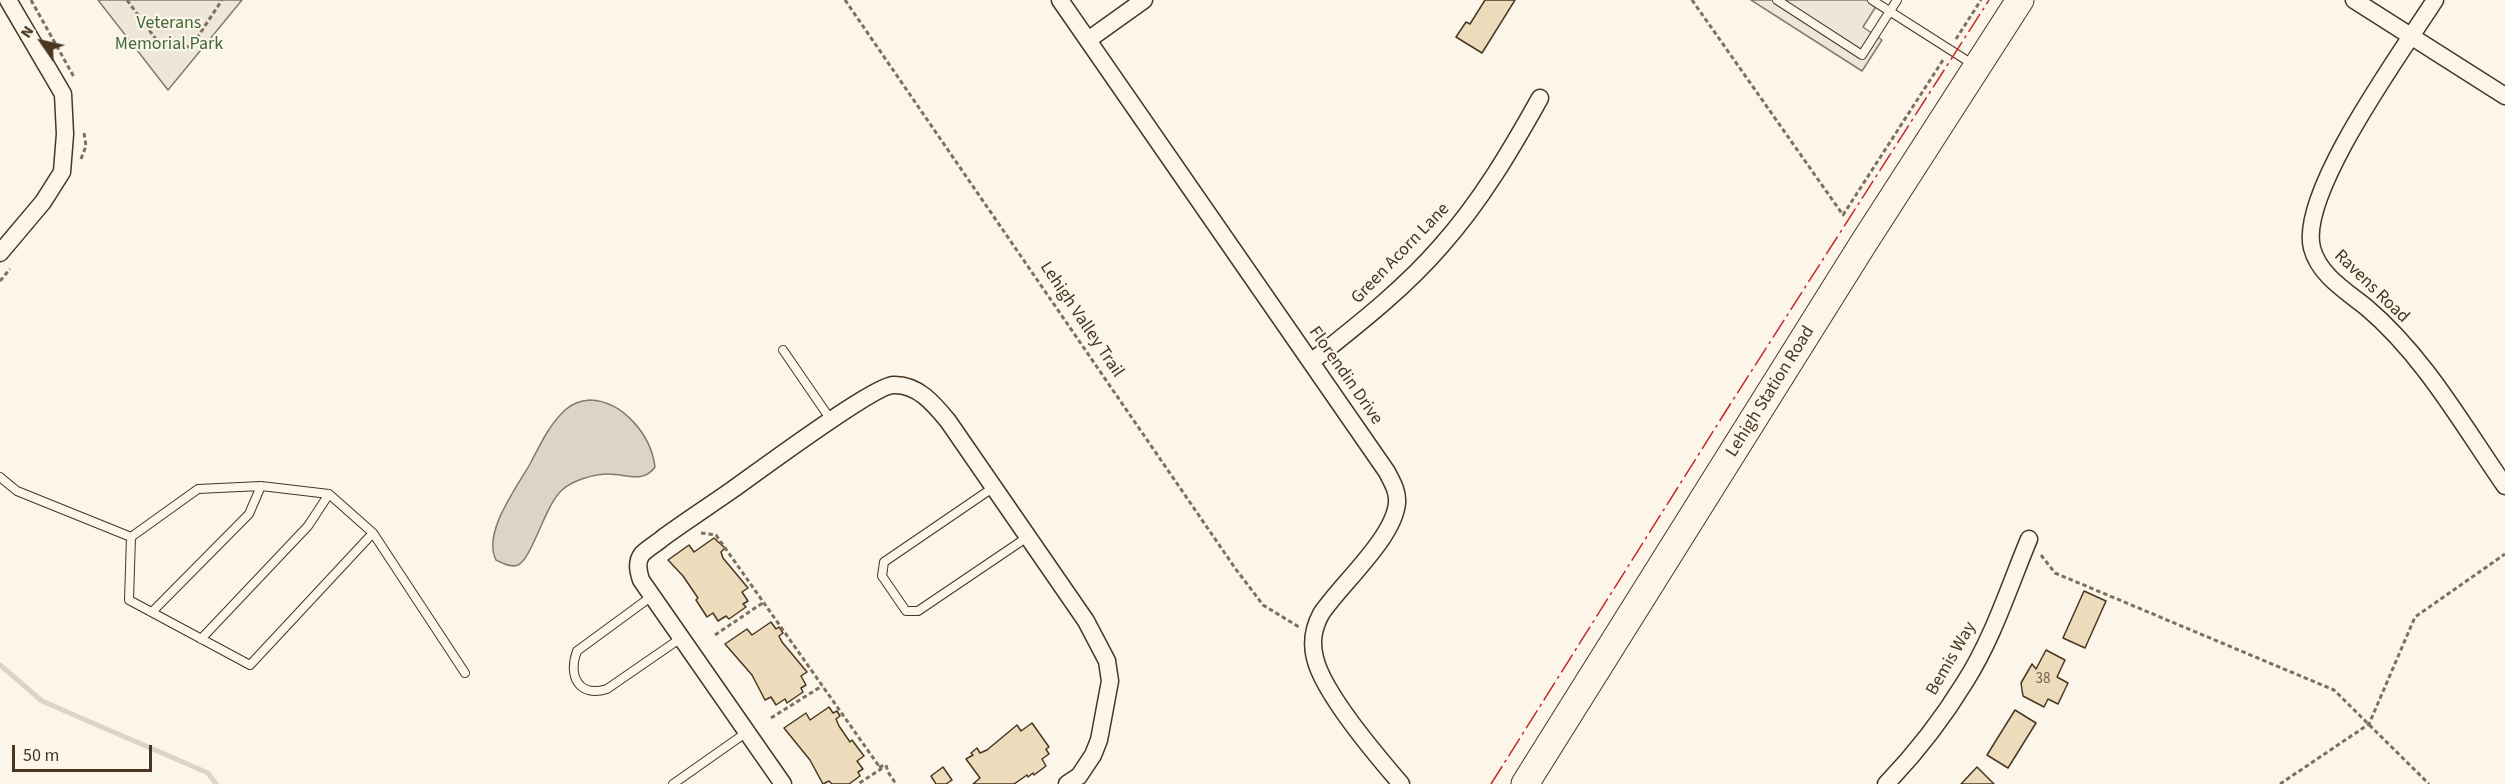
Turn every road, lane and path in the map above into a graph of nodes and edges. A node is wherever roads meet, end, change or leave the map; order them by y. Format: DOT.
graph roads {
  1 [pos="8,0"];
  2 [pos="127,0"];
  3 [pos="222,0"];
  4 [pos="845,0"];
  5 [pos="1060,0"];
  6 [pos="1144,0"];
  7 [pos="1692,0"];
  8 [pos="1777,0"];
  9 [pos="1872,0"];
  10 [pos="1897,0"];
  11 [pos="1981,0"];
  12 [pos="2020,0"];
  13 [pos="2354,0"];
  14 [pos="2435,0"];
  15 [pos="1890,11"];
  16 [pos="2412,36"];
  17 [pos="1088,40"];
  18 [pos="1950,50"];
  19 [pos="1977,67"];
  20 [pos="2505,96"];
  21 [pos="1540,98"];
  22 [pos="0,253"];
  23 [pos="783,350"];
  24 [pos="1311,362"];
  25 [pos="831,421"];
  26 [pos="0,477"];
  27 [pos="261,486"];
  28 [pos="995,486"];
  29 [pos="2505,486"];
  30 [pos="329,494"];
  31 [pos="373,533"];
  32 [pos="670,533"];
  33 [pos="1029,536"];
  34 [pos="131,537"];
  35 [pos="2029,539"];
  36 [pos="2505,554"];
  37 [pos="652,596"];
  38 [pos="764,602"];
  39 [pos="152,612"];
  40 [pos="715,635"];
  41 [pos="1313,635"];
  42 [pos="681,638"];
  43 [pos="201,639"];
  44 [pos="465,673"];
  45 [pos="822,686"];
  46 [pos="771,718"];
  47 [pos="2369,724"];
  48 [pos="747,732"];
  49 [pos="879,767"];
  50 [pos="673,784"];
  51 [pos="783,784"];
  52 [pos="858,784"];
  53 [pos="896,784"];
  54 [pos="1068,784"];
  55 [pos="1401,784"];
  56 [pos="1525,784"];
  57 [pos="1886,784"];
  58 [pos="2280,784"];
  59 [pos="2429,784"];
  1 -- 22 [label="street"];
  2 -- 3 [label="path"];
  4 -- 41 [label="path, Lehigh Valley Trail"];
  5 -- 17 [label="street, Florendin Drive"];
  6 -- 17 [label="street"];
  7 -- 18 [label="path"];
  8 -- 15 [label="lane"];
  9 -- 15 [label="lane"];
  10 -- 15 [label="lane"];
  11 -- 18 [label="path"];
  12 -- 19 [label="main road, Lehigh Station Road"];
  13 -- 16 [label="street"];
  14 -- 16 [label="street, Ravens Road"];
  15 -- 18 [label="lane"];
  16 -- 20 [label="street"];
  16 -- 29 [label="street, Ravens Road"];
  17 -- 24 [label="street, Florendin Drive"];
  18 -- 19 [label="lane"];
  19 -- 56 [label="main road, Lehigh Station Road"];
  21 -- 24 [label="street, Green Acorn Lane"];
  23 -- 25 [label="lane"];
  24 -- 41 [label="street, Florendin Drive"];
  25 -- 28 [label="street"];
  25 -- 32 [label="street"];
  26 -- 34 [label="lane"];
  27 -- 30 [label="lane"];
  27 -- 34 [label="lane"];
  27 -- 39 [label="lane"];
  28 -- 33 [label="street"];
  28 -- 33 [label="lane"];
  30 -- 31 [label="lane"];
  30 -- 43 [label="lane"];
  31 -- 43 [label="lane"];
  31 -- 44 [label="lane"];
  32 -- 37 [label="street"];
  32 -- 38 [label="path"];
  33 -- 54 [label="street"];
  34 -- 39 [label="lane"];
  35 -- 47 [label="path"];
  35 -- 57 [label="street, Bemis Way"];
  36 -- 47 [label="path"];
  37 -- 42 [label="street"];
  37 -- 42 [label="lane"];
  38 -- 40 [label="path"];
  38 -- 45 [label="path"];
  39 -- 43 [label="lane"];
  41 -- 55 [label="street"];
  42 -- 48 [label="street"];
  45 -- 46 [label="path"];
  45 -- 49 [label="path"];
  47 -- 58 [label="path"];
  47 -- 59 [label="path"];
  48 -- 50 [label="lane"];
  48 -- 51 [label="street"];
  49 -- 52 [label="path"];
  49 -- 53 [label="path"];
}
